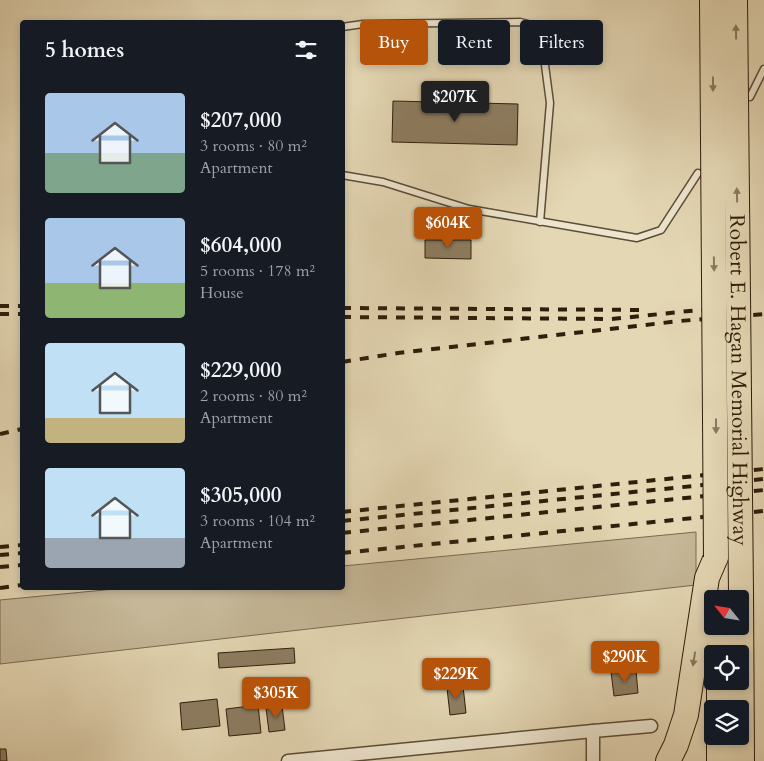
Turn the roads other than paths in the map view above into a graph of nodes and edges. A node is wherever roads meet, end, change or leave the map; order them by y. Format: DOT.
graph roads {
  1 [pos="712,0"];
  2 [pos="735,0"];
  3 [pos="345,27"];
  4 [pos="764,69"];
  5 [pos="750,97"];
  6 [pos="698,173"];
  7 [pos="345,176"];
  8 [pos="540,222"];
  9 [pos="711,590"];
  10 [pos="704,635"];
  11 [pos="651,726"];
  12 [pos="594,731"];
  13 [pos="719,745"];
  14 [pos="346,758"];
  15 [pos="288,761"];
  16 [pos="593,761"];
  17 [pos="668,761"];
  18 [pos="719,761"];
  19 [pos="742,761"];
  1 -- 9 [label="highway, Robert E. Hagan Memorial Highway, one-way, bridge"];
  19 -- 2 [label="highway, Robert E. Hagan Memorial Highway, one-way, bridge"];
  3 -- 8 [label="lane"];
  4 -- 5 [label="lane"];
  6 -- 8 [label="lane"];
  7 -- 8 [label="lane"];
  10 -- 17 [label="highway, one-way"];
  11 -- 12 [label="street"];
  12 -- 14 [label="street"];
  12 -- 16 [label="street"];
  13 -- 18 [label="highway"];
  14 -- 15 [label="street"];
}
